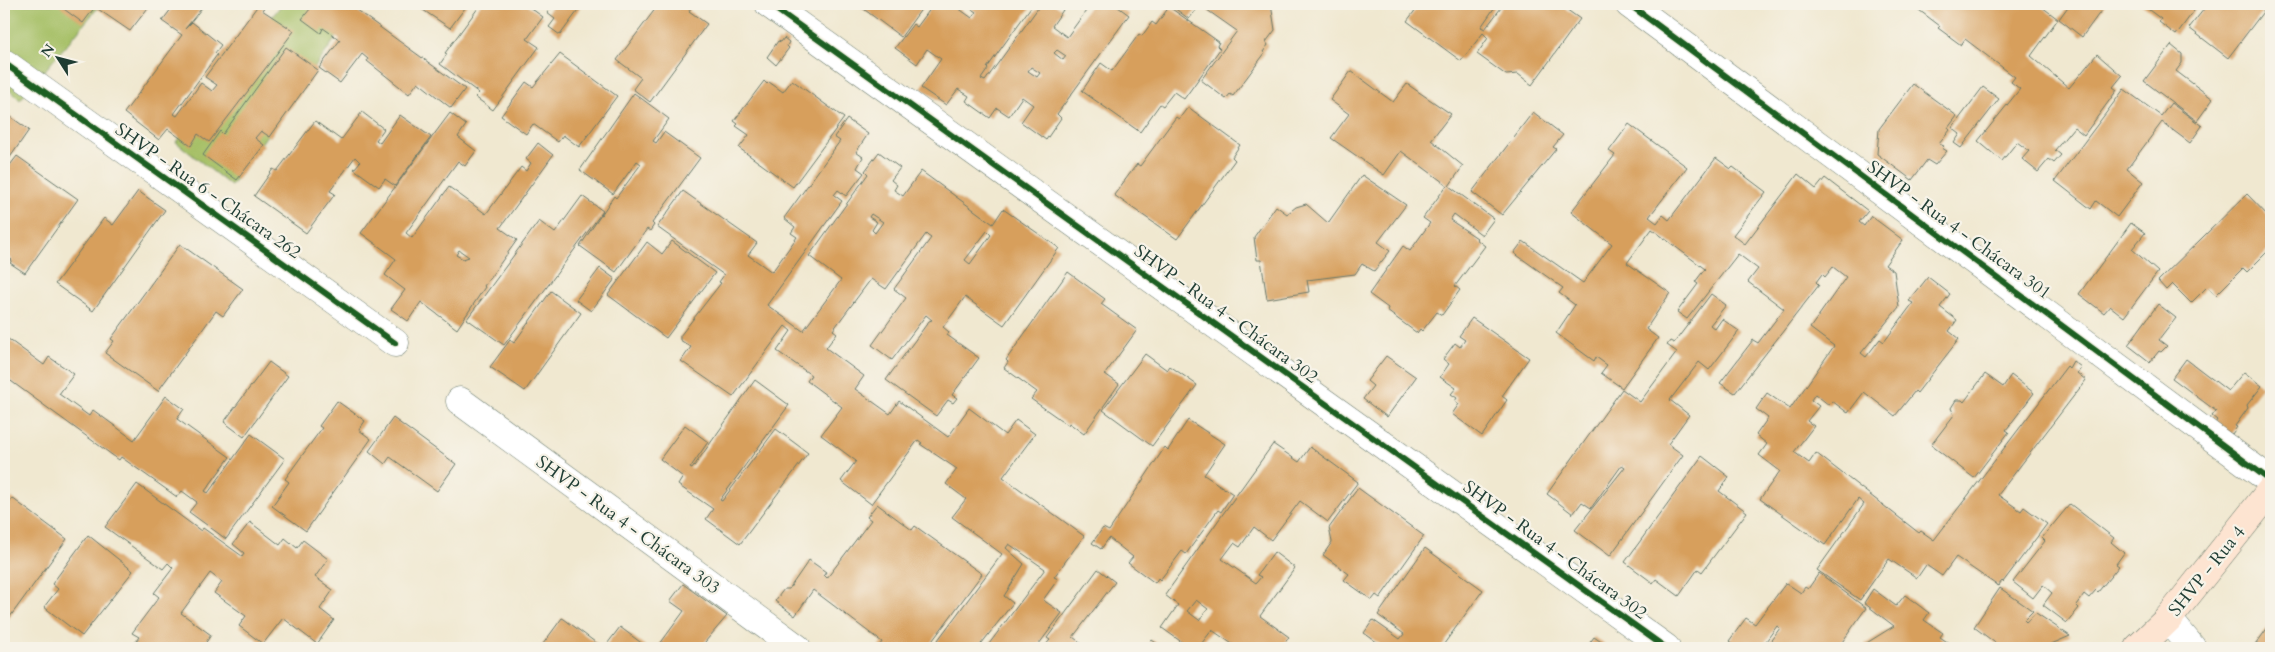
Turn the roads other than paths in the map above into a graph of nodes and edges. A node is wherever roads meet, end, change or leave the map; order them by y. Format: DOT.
graph roads {
  1 [pos="769,4"];
  2 [pos="1629,4"];
  3 [pos="4,63"];
  4 [pos="395,343"];
  5 [pos="460,401"];
  6 [pos="2271,481"];
  7 [pos="2271,490"];
  8 [pos="2168,619"];
  9 [pos="797,648"];
  10 [pos="1666,648"];
  11 [pos="2138,648"];
  12 [pos="2192,648"];
  1 -- 10 [label="street, SHVP - Rua 4 - Chácara 302"];
  2 -- 6 [label="street, SHVP - Rua 4 - Chácara 301"];
  3 -- 4 [label="street, SHVP - Rua 6 - Chácara 262"];
  5 -- 9 [label="street, SHVP - Rua 4 - Chácara 303"];
  7 -- 8 [label="street, SHVP - Rua 4"];
  8 -- 11 [label="street, SHVP - Rua 4"];
  8 -- 12 [label="street"];
}
